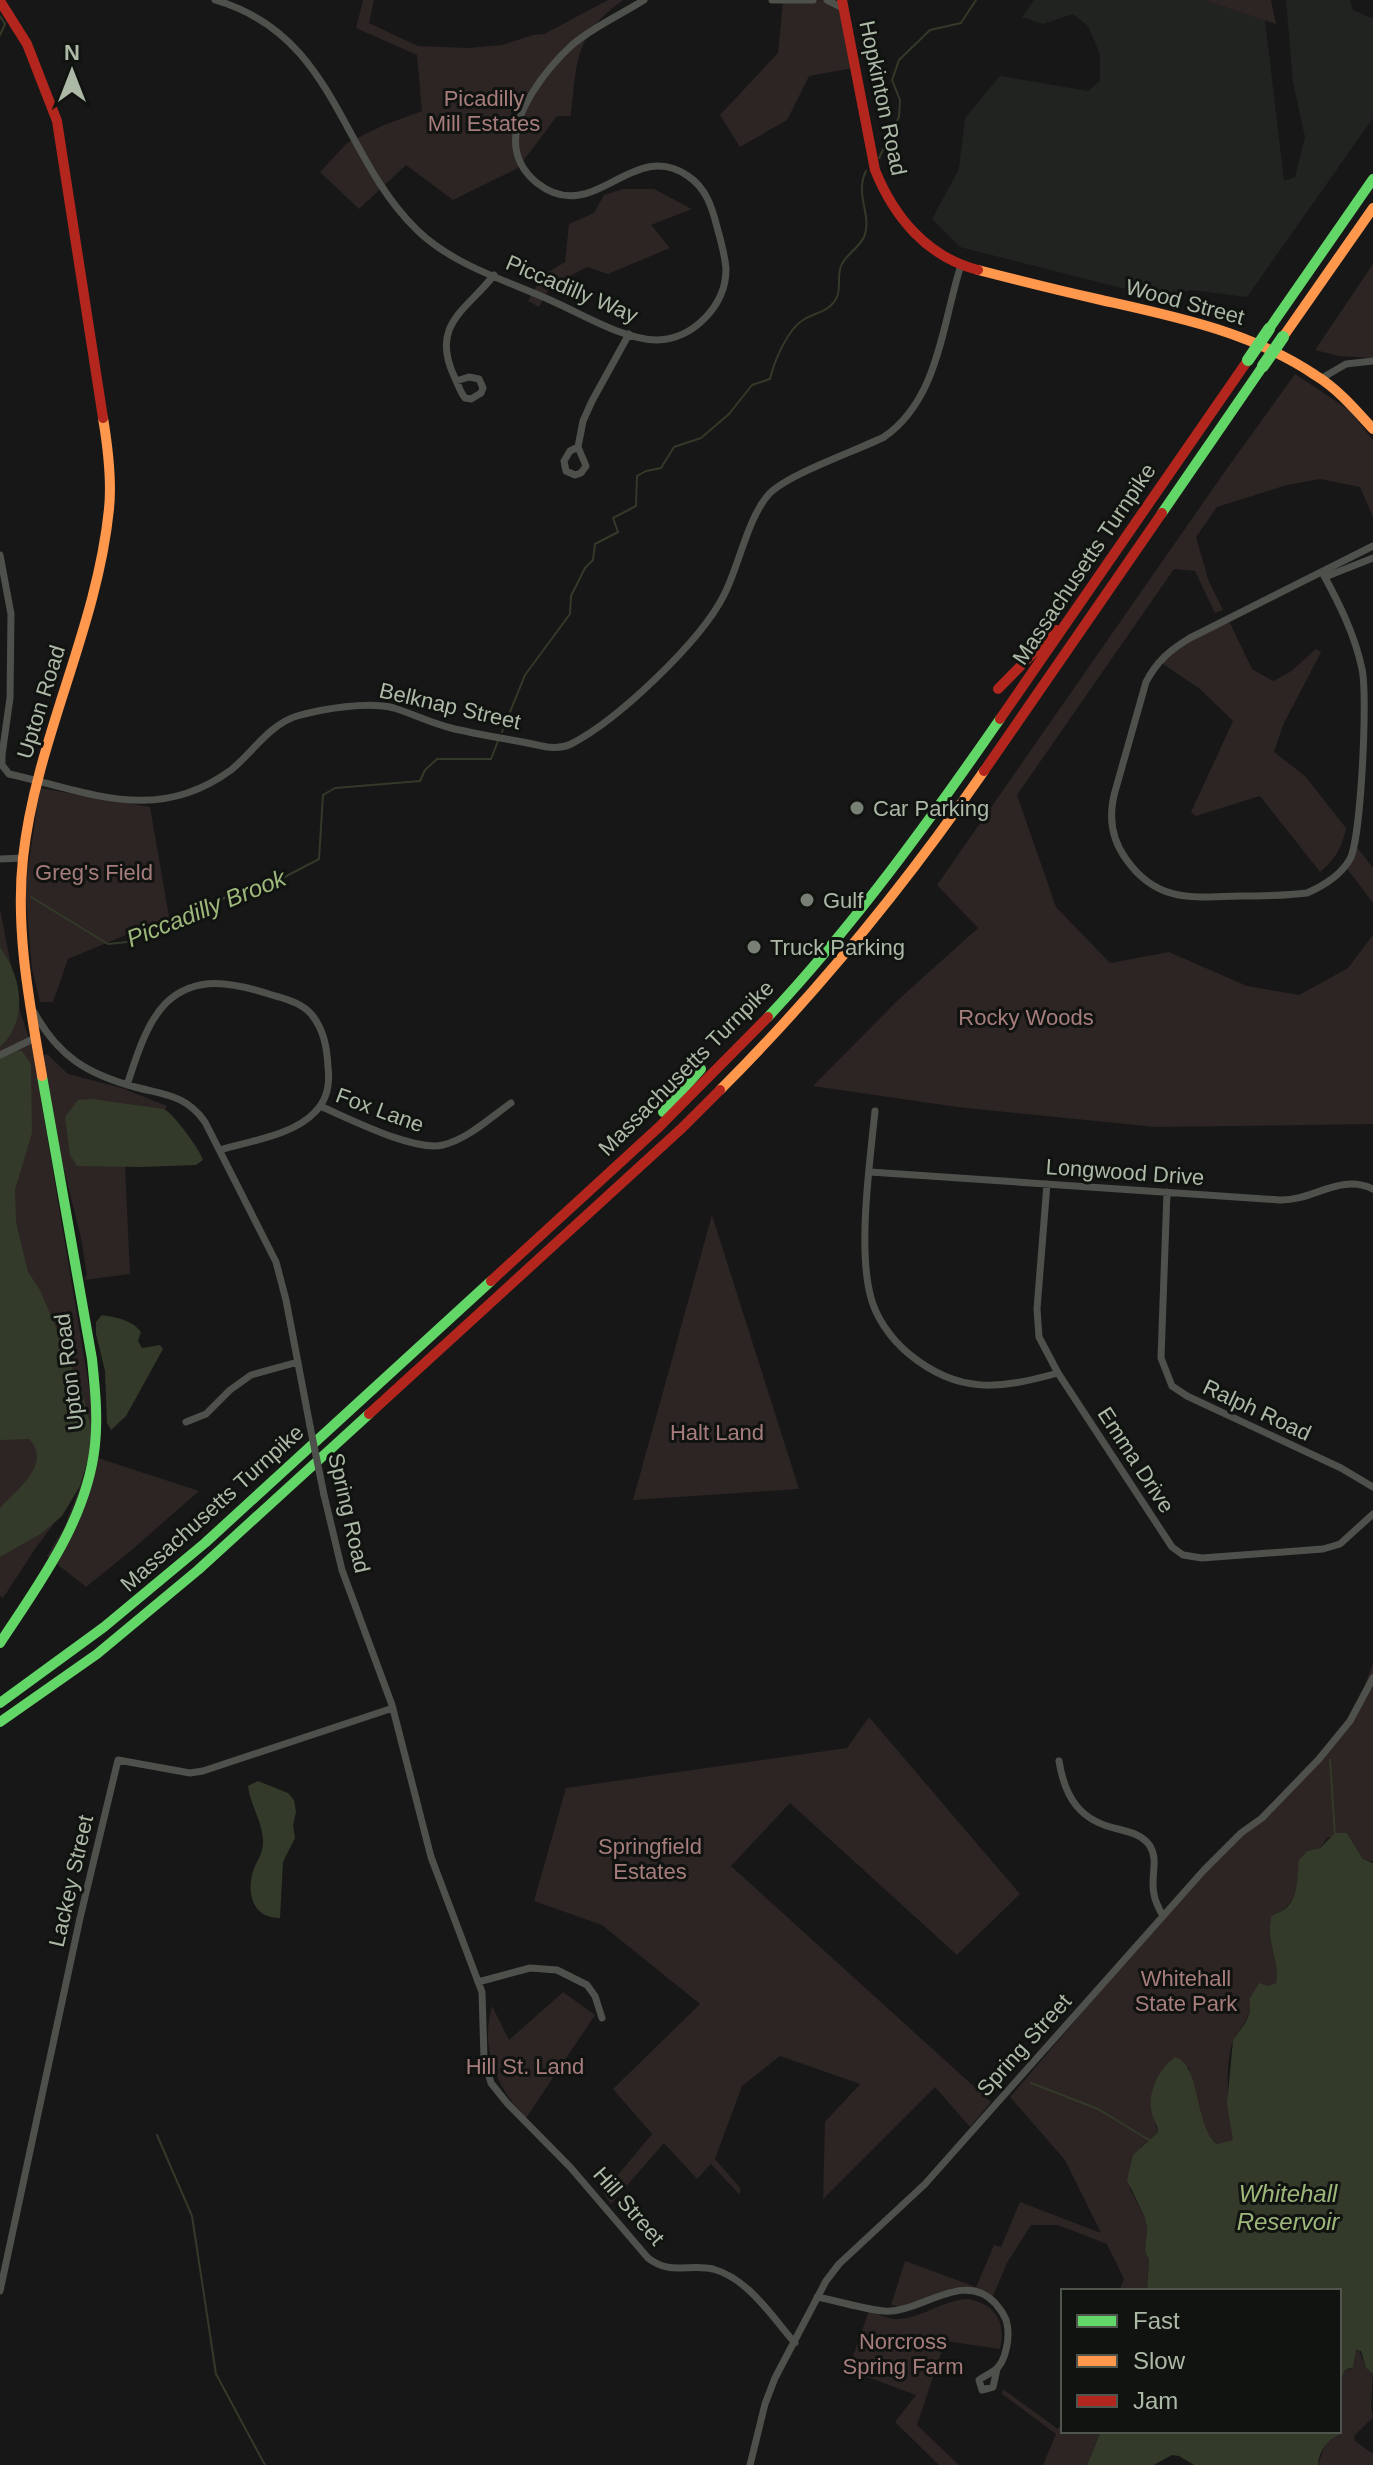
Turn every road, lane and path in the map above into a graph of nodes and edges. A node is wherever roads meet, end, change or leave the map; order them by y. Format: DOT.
graph roads {
  1 [pos="215,0"];
  2 [pos="644,0"];
  3 [pos="772,0"];
  4 [pos="813,0"];
  5 [pos="827,0"];
  6 [pos="0,1"];
  7 [pos="842,4"];
  8 [pos="1373,179"];
  9 [pos="1373,208"];
  10 [pos="961,265"];
  11 [pos="494,275"];
  12 [pos="629,334"];
  13 [pos="1373,361"];
  14 [pos="1322,378"];
  15 [pos="456,381"];
  16 [pos="1373,429"];
  17 [pos="578,447"];
  18 [pos="1373,546"];
  19 [pos="0,555"];
  20 [pos="1373,558"];
  21 [pos="1324,574"];
  22 [pos="1076,611"];
  23 [pos="10,671"];
  24 [pos="0,672"];
  25 [pos="998,689"];
  26 [pos="38,781"];
  27 [pos="23,858"];
  28 [pos="0,859"];
  29 [pos="30,1004"];
  30 [pos="35,1038"];
  31 [pos="0,1055"];
  32 [pos="701,1069"];
  33 [pos="127,1085"];
  34 [pos="511,1103"];
  35 [pos="320,1106"];
  36 [pos="875,1111"];
  37 [pos="220,1150"];
  38 [pos="609,1172"];
  39 [pos="870,1172"];
  40 [pos="1047,1184"];
  41 [pos="1373,1189"];
  42 [pos="1167,1192"];
  43 [pos="298,1362"];
  44 [pos="1058,1373"];
  45 [pos="186,1422"];
  46 [pos="1373,1487"];
  47 [pos="1373,1514"];
  48 [pos="0,1643"];
  49 [pos="1373,1678"];
  50 [pos="0,1703"];
  51 [pos="393,1708"];
  52 [pos="0,1722"];
  53 [pos="1059,1761"];
  54 [pos="1163,1916"];
  55 [pos="478,1982"];
  56 [pos="602,2018"];
  57 [pos="484,2036"];
  58 [pos="0,2291"];
  59 [pos="817,2297"];
  60 [pos="795,2343"];
  61 [pos="997,2369"];
  62 [pos="750,2465"];
  1 -- 11 [label="street, Piccadilly Way"];
  2 -- 12 [label="street, Piccadilly Way"];
  3 -- 4 [label="street"];
  5 -- 7 [label="street"];
  6 -- 26 [label="main road, Upton Road"];
  7 -- 10 [label="main road, Hopkinton Road"];
  8 -- 22 [label="main road, Massachusetts Turnpike, bridge"];
  9 -- 52 [label="main road, Massachusetts Turnpike, bridge"];
  10 -- 14 [label="main road, Wood Street"];
  10 -- 26 [label="street, Belknap Street"];
  11 -- 12 [label="street, Piccadilly Way"];
  11 -- 15 [label="street"];
  12 -- 17 [label="street"];
  13 -- 14 [label="street"];
  14 -- 16 [label="main road, Wood Street"];
  18 -- 21 [label="street"];
  19 -- 23 [label="street"];
  20 -- 21 [label="street"];
  21 -- 21 [label="street"];
  22 -- 25 [label="main road"];
  22 -- 38 [label="main road, Massachusetts Turnpike"];
  23 -- 24 [label="street"];
  23 -- 26 [label="street, Belknap Street"];
  26 -- 27 [label="main road, Upton Road"];
  27 -- 28 [label="street"];
  27 -- 29 [label="main road, Upton Road"];
  29 -- 30 [label="main road, Upton Road"];
  29 -- 33 [label="street, Spring Road"];
  30 -- 31 [label="street"];
  30 -- 48 [label="main road, Upton Road"];
  32 -- 38 [label="main road"];
  33 -- 35 [label="street"];
  33 -- 37 [label="street, Spring Road"];
  34 -- 35 [label="street, Fox Lane"];
  35 -- 37 [label="street"];
  36 -- 39 [label="street"];
  37 -- 43 [label="street, Spring Road"];
  38 -- 50 [label="main road, Massachusetts Turnpike"];
  39 -- 40 [label="street, Longwood Drive"];
  39 -- 44 [label="street"];
  40 -- 42 [label="street, Longwood Drive"];
  40 -- 44 [label="street, Emma Drive"];
  41 -- 42 [label="street, Longwood Drive"];
  42 -- 46 [label="street, Ralph Road"];
  43 -- 45 [label="street"];
  43 -- 51 [label="street, Spring Road, bridge"];
  44 -- 47 [label="street, Emma Drive"];
  49 -- 54 [label="street, Spring Street"];
  51 -- 55 [label="street, Spring Road"];
  51 -- 58 [label="street, Lackey Street"];
  53 -- 54 [label="street"];
  54 -- 59 [label="street, Spring Street"];
  55 -- 56 [label="street"];
  55 -- 57 [label="street, Spring Road"];
  57 -- 60 [label="street, Hill Street"];
  59 -- 60 [label="street, Spring Street"];
  59 -- 61 [label="street"];
  60 -- 62 [label="street, Spring Street"];
}
